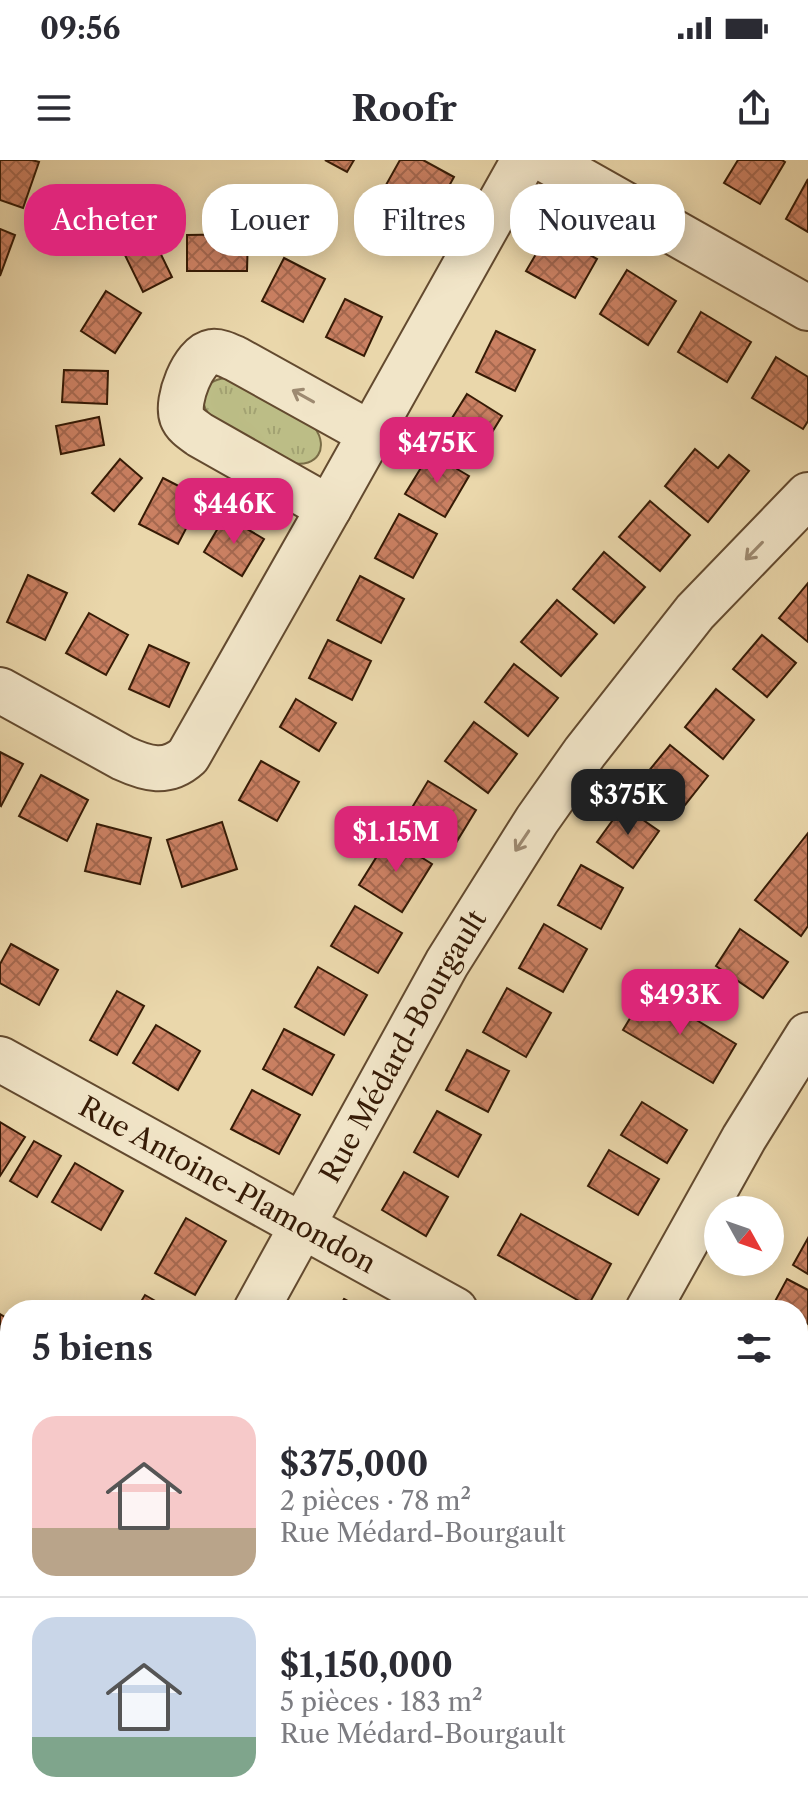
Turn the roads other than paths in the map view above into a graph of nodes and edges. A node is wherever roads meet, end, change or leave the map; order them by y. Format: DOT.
graph roads {
  1 [pos="524,160"];
  2 [pos="546,160"];
  3 [pos="808,308"];
  4 [pos="371,434"];
  5 [pos="808,495"];
  6 [pos="329,508"];
  7 [pos="0,690"];
  8 [pos="808,1035"];
  9 [pos="0,1059"];
  10 [pos="302,1226"];
  11 [pos="261,1300"];
  12 [pos="437,1300"];
  13 [pos="654,1300"];
  1 -- 4 [label="street"];
  2 -- 3 [label="street"];
  4 -- 6 [label="street"];
  4 -- 6 [label="street, one-way"];
  5 -- 10 [label="street, Rue Médard-Bourgault, one-way"];
  6 -- 7 [label="street"];
  8 -- 13 [label="street"];
  9 -- 10 [label="street, Rue Antoine-Plamondon"];
  10 -- 11 [label="street, Rue Médard-Bourgault"];
  10 -- 12 [label="street, Rue Antoine-Plamondon"];
}
